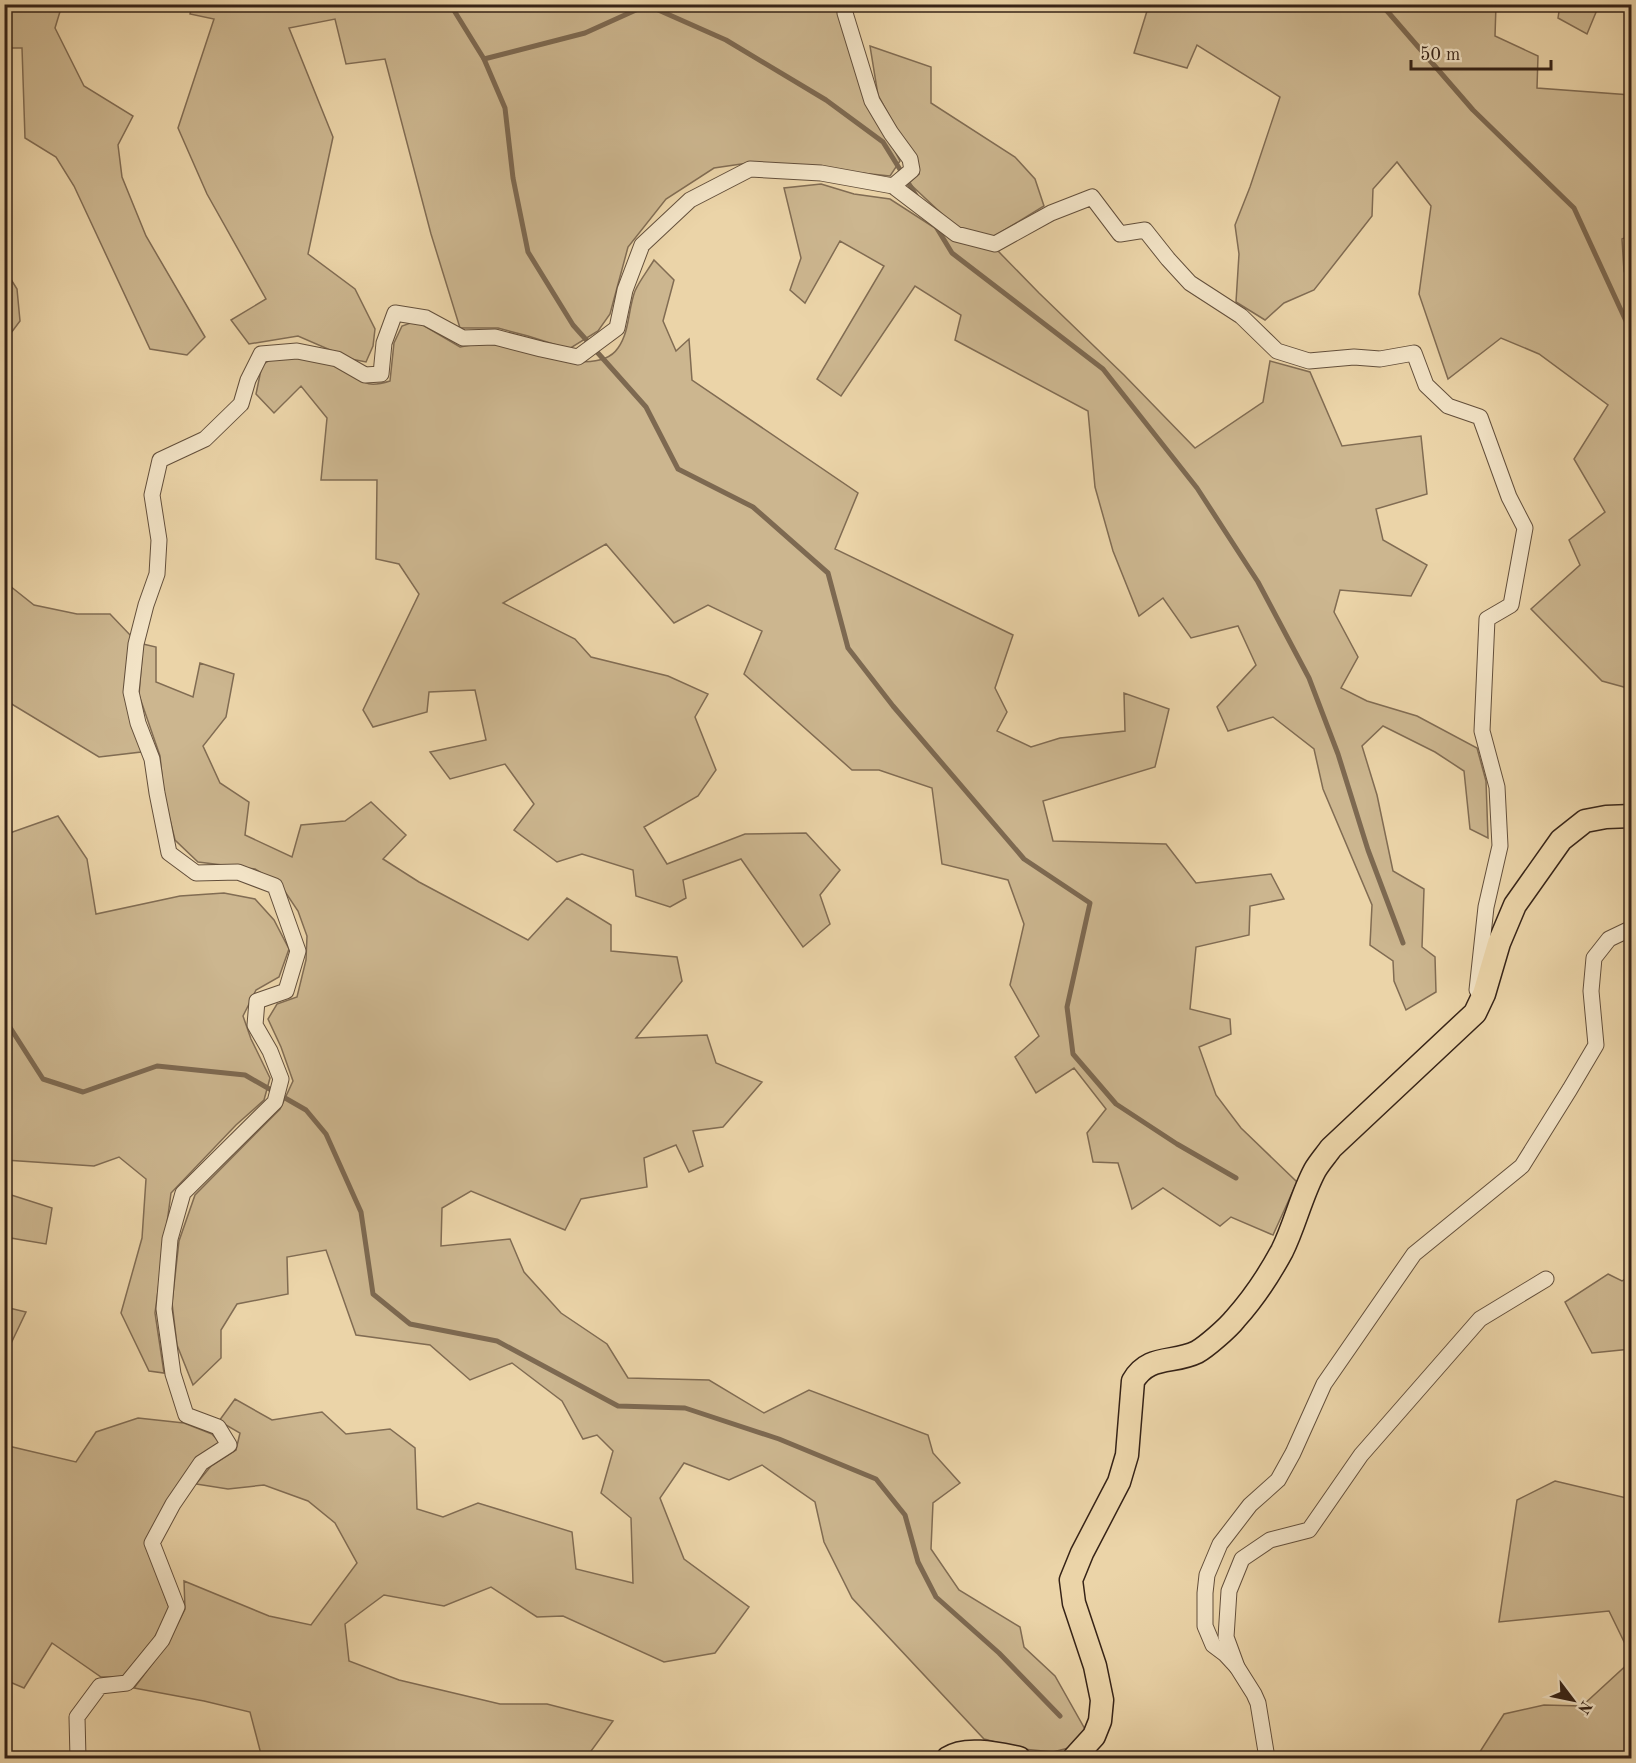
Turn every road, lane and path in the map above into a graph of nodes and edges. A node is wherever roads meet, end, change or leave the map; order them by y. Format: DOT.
graph roads {
  1 [pos="844,4"];
  2 [pos="893,186"];
  3 [pos="1632,816"];
  4 [pos="1632,928"];
  5 [pos="1475,1013"];
  6 [pos="1546,1279"];
  7 [pos="1237,1666"];
  8 [pos="78,1758"];
  9 [pos="948,1758"];
  10 [pos="1019,1758"];
  11 [pos="1074,1758"];
  12 [pos="1267,1758"];
  1 -- 2 [label="street"];
  2 -- 5 [label="street"];
  2 -- 8 [label="street"];
  3 -- 5 [label="main road"];
  4 -- 7 [label="street"];
  5 -- 11 [label="main road"];
  6 -- 7 [label="street"];
  7 -- 12 [label="street"];
  9 -- 10 [label="main road"];
}
